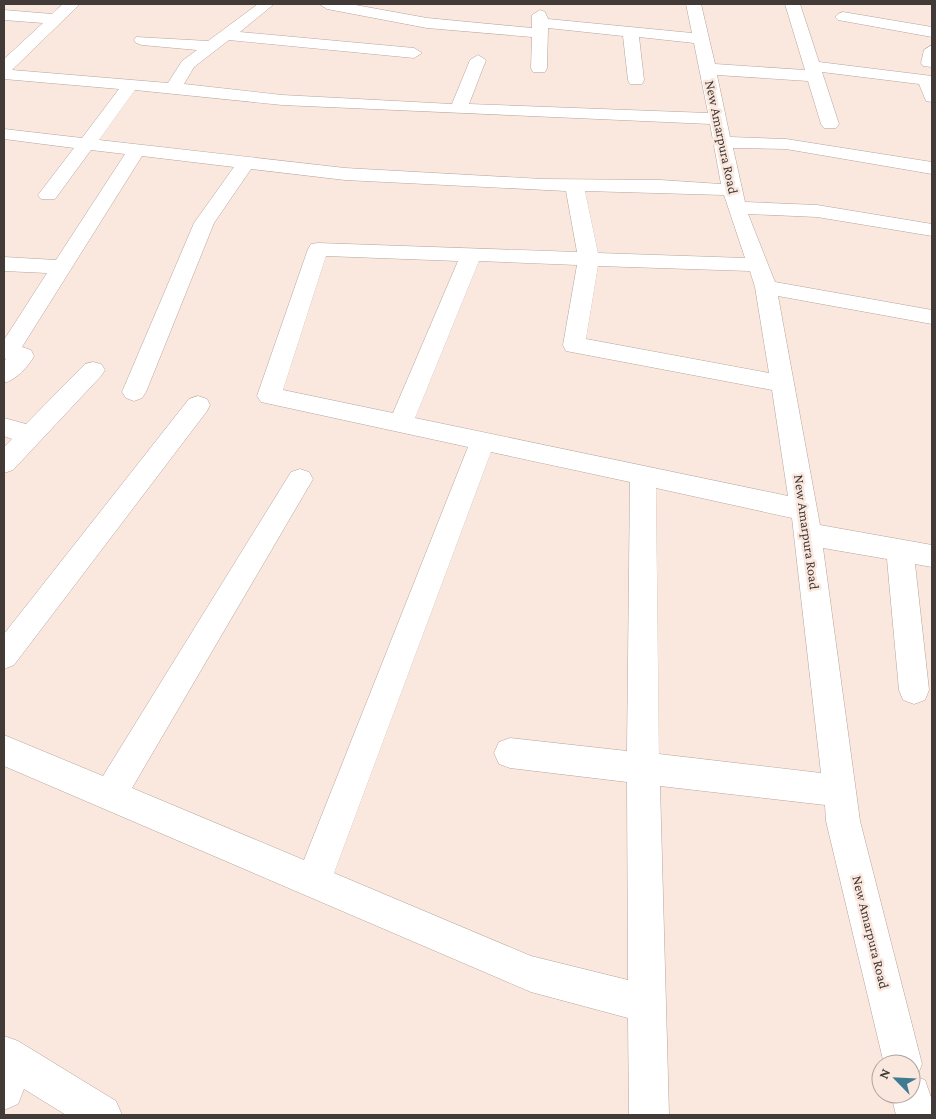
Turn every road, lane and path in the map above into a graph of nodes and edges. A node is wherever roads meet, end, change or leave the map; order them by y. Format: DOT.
graph roads {
  1 [pos="72,4"];
  2 [pos="267,4"];
  3 [pos="327,4"];
  4 [pos="540,4"];
  5 [pos="694,4"];
  6 [pos="793,4"];
  7 [pos="380,8"];
  8 [pos="4,15"];
  9 [pos="843,17"];
  10 [pos="55,19"];
  11 [pos="540,28"];
  12 [pos="630,32"];
  13 [pos="932,32"];
  14 [pos="225,35"];
  15 [pos="702,39"];
  16 [pos="142,40"];
  17 [pos="211,46"];
  18 [pos="414,53"];
  19 [pos="478,60"];
  20 [pos="4,68"];
  21 [pos="539,68"];
  22 [pos="708,69"];
  23 [pos="813,71"];
  24 [pos="4,74"];
  25 [pos="636,80"];
  26 [pos="130,86"];
  27 [pos="173,89"];
  28 [pos="932,97"];
  29 [pos="458,109"];
  30 [pos="830,124"];
  31 [pos="719,130"];
  32 [pos="4,134"];
  33 [pos="89,142"];
  34 [pos="136,151"];
  35 [pos="246,163"];
  36 [pos="932,168"];
  37 [pos="574,185"];
  38 [pos="48,195"];
  39 [pos="734,199"];
  40 [pos="932,230"];
  41 [pos="470,254"];
  42 [pos="589,259"];
  43 [pos="4,264"];
  44 [pos="62,267"];
  45 [pos="762,276"];
  46 [pos="932,317"];
  47 [pos="92,370"];
  48 [pos="4,375"];
  49 [pos="783,384"];
  50 [pos="134,392"];
  51 [pos="198,405"];
  52 [pos="400,424"];
  53 [pos="4,427"];
  54 [pos="30,435"];
  55 [pos="483,441"];
  56 [pos="4,463"];
  57 [pos="643,475"];
  58 [pos="300,479"];
  59 [pos="806,522"];
  60 [pos="900,550"];
  61 [pos="932,556"];
  62 [pos="4,656"];
  63 [pos="914,690"];
  64 [pos="4,750"];
  65 [pos="510,753"];
  66 [pos="643,768"];
  67 [pos="840,792"];
  68 [pos="110,795"];
  69 [pos="313,882"];
  70 [pos="647,1004"];
  71 [pos="901,1054"];
  72 [pos="8,1069"];
  73 [pos="102,1115"];
  74 [pos="649,1115"];
  1 -- 10 [label="street"];
  2 -- 14 [label="street"];
  3 -- 7 [label="street"];
  4 -- 11 [label="street"];
  5 -- 15 [label="street, New Amarpura Road"];
  6 -- 23 [label="street"];
  7 -- 11 [label="street"];
  8 -- 10 [label="street"];
  9 -- 13 [label="street"];
  10 -- 20 [label="street"];
  11 -- 12 [label="street"];
  11 -- 21 [label="street"];
  12 -- 15 [label="street"];
  12 -- 25 [label="street"];
  14 -- 17 [label="street"];
  14 -- 18 [label="street"];
  15 -- 22 [label="street, New Amarpura Road"];
  16 -- 17 [label="street"];
  17 -- 27 [label="street"];
  19 -- 29 [label="street"];
  22 -- 23 [label="street"];
  22 -- 31 [label="street, New Amarpura Road"];
  23 -- 28 [label="street"];
  23 -- 30 [label="street"];
  24 -- 26 [label="street"];
  26 -- 27 [label="street"];
  26 -- 33 [label="street"];
  27 -- 29 [label="street"];
  29 -- 31 [label="street"];
  31 -- 36 [label="street"];
  31 -- 39 [label="street, New Amarpura Road"];
  32 -- 33 [label="street"];
  33 -- 34 [label="street"];
  33 -- 38 [label="street"];
  34 -- 35 [label="street"];
  34 -- 44 [label="street"];
  35 -- 37 [label="street"];
  35 -- 50 [label="street"];
  37 -- 39 [label="street"];
  37 -- 42 [label="street"];
  39 -- 40 [label="street"];
  39 -- 45 [label="street, New Amarpura Road"];
  41 -- 42 [label="street"];
  41 -- 52 [label="street"];
  41 -- 52 [label="street"];
  42 -- 45 [label="street"];
  42 -- 49 [label="street"];
  43 -- 44 [label="street"];
  44 -- 48 [label="street"];
  45 -- 46 [label="street"];
  45 -- 49 [label="street, New Amarpura Road"];
  47 -- 54 [label="street"];
  49 -- 59 [label="street, New Amarpura Road"];
  51 -- 62 [label="street"];
  52 -- 55 [label="street"];
  53 -- 54 [label="street"];
  54 -- 56 [label="street"];
  55 -- 57 [label="street"];
  55 -- 69 [label="street"];
  57 -- 59 [label="street"];
  57 -- 66 [label="street"];
  58 -- 68 [label="street"];
  59 -- 60 [label="street"];
  59 -- 67 [label="street, New Amarpura Road"];
  60 -- 61 [label="street"];
  60 -- 63 [label="street"];
  64 -- 68 [label="street"];
  65 -- 66 [label="street"];
  66 -- 67 [label="street"];
  66 -- 70 [label="street"];
  67 -- 71 [label="street, New Amarpura Road"];
  68 -- 69 [label="street"];
  69 -- 70 [label="street"];
  70 -- 74 [label="street"];
  72 -- 73 [label="street"];
}
